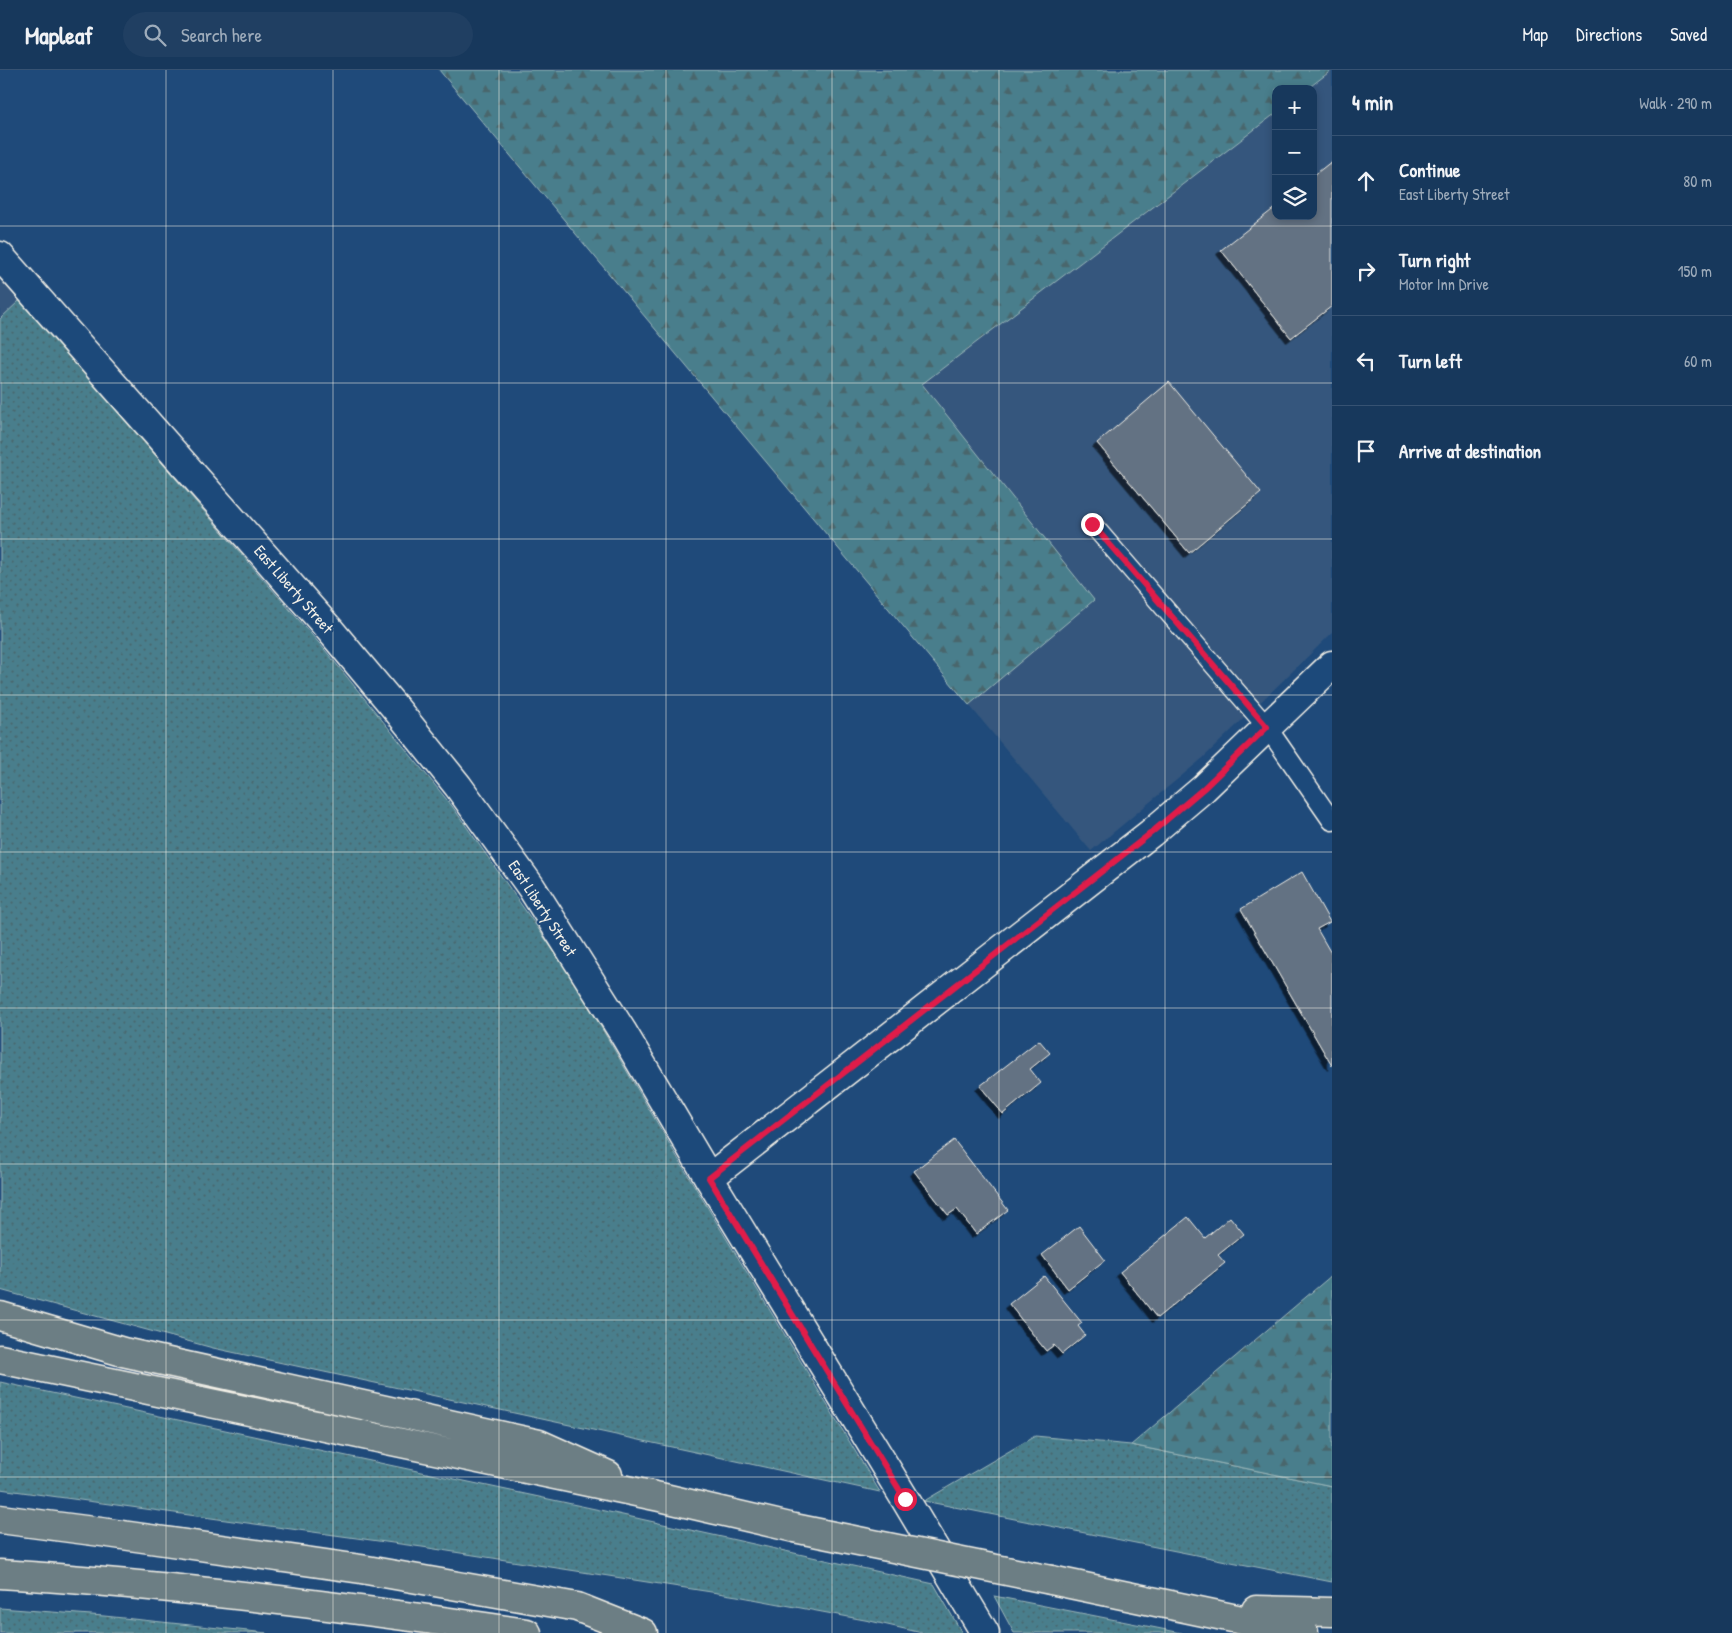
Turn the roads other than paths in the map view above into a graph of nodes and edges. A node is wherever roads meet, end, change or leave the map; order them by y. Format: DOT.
graph roads {
  1 [pos="0,256"];
  2 [pos="1092,524"];
  3 [pos="1331,669"];
  4 [pos="1267,727"];
  5 [pos="1332,822"];
  6 [pos="709,1178"];
  7 [pos="0,1316"];
  8 [pos="0,1359"];
  9 [pos="660,1498"];
  10 [pos="0,1519"];
  11 [pos="0,1574"];
  12 [pos="1182,1607"];
  13 [pos="1332,1612"];
  14 [pos="527,1633"];
  15 [pos="643,1633"];
  16 [pos="985,1633"];
  17 [pos="1304,1633"];
  1 -- 6 [label="street, East Liberty Street"];
  2 -- 4 [label="lane"];
  3 -- 4 [label="street"];
  4 -- 5 [label="lane"];
  4 -- 6 [label="street"];
  6 -- 16 [label="street, East Liberty Street"];
  7 -- 9 [label="highway"];
  8 -- 9 [label="highway"];
  9 -- 12 [label="highway, bridge"];
  10 -- 15 [label="highway"];
  11 -- 14 [label="highway"];
  12 -- 13 [label="highway"];
  12 -- 17 [label="highway"];
}
